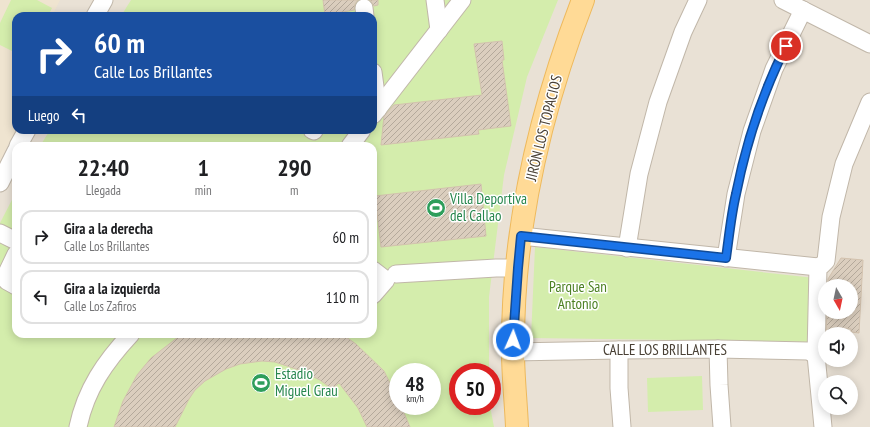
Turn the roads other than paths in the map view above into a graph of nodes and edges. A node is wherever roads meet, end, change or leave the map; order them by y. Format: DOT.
graph roads {
  1 [pos="104,0"];
  2 [pos="435,0"];
  3 [pos="462,0"];
  4 [pos="583,0"];
  5 [pos="698,0"];
  6 [pos="783,0"];
  7 [pos="803,10"];
  8 [pos="97,12"];
  9 [pos="439,30"];
  10 [pos="870,44"];
  11 [pos="870,102"];
  12 [pos="377,111"];
  13 [pos="12,158"];
  14 [pos="2,176"];
  15 [pos="0,233"];
  16 [pos="521,236"];
  17 [pos="12,239"];
  18 [pos="627,248"];
  19 [pos="726,258"];
  20 [pos="12,262"];
  21 [pos="822,264"];
  22 [pos="518,268"];
  23 [pos="377,273"];
  24 [pos="396,274"];
  25 [pos="12,284"];
  26 [pos="377,290"];
  27 [pos="127,338"];
  28 [pos="718,349"];
  29 [pos="619,350"];
  30 [pos="513,352"];
  31 [pos="816,355"];
  32 [pos="78,427"];
  33 [pos="517,427"];
  34 [pos="622,427"];
  35 [pos="722,427"];
  36 [pos="823,427"];
  1 -- 8 [label="street"];
  2 -- 9 [label="street"];
  3 -- 9 [label="street"];
  4 -- 16 [label="main road, JIRÓN LOS TOPACIOS"];
  5 -- 18 [label="street"];
  6 -- 7 [label="street"];
  7 -- 10 [label="street"];
  7 -- 19 [label="street"];
  9 -- 12 [label="street"];
  11 -- 21 [label="street"];
  13 -- 14 [label="street"];
  15 -- 17 [label="street"];
  16 -- 18 [label="street"];
  16 -- 22 [label="main road, JIRÓN LOS TOPACIOS"];
  18 -- 19 [label="street"];
  19 -- 21 [label="street"];
  20 -- 25 [label="street"];
  21 -- 31 [label="street"];
  22 -- 24 [label="street"];
  22 -- 30 [label="main road, JIRÓN LOS TOPACIOS"];
  23 -- 26 [label="street"];
  27 -- 32 [label="street"];
  28 -- 29 [label="street, CALLE LOS BRILLANTES"];
  28 -- 31 [label="street, CALLE LOS BRILLANTES"];
  28 -- 35 [label="street"];
  29 -- 30 [label="street, CALLE LOS BRILLANTES"];
  29 -- 34 [label="street"];
  30 -- 33 [label="main road, JIRÓN LOS TOPACIOS"];
  31 -- 36 [label="street"];
}
